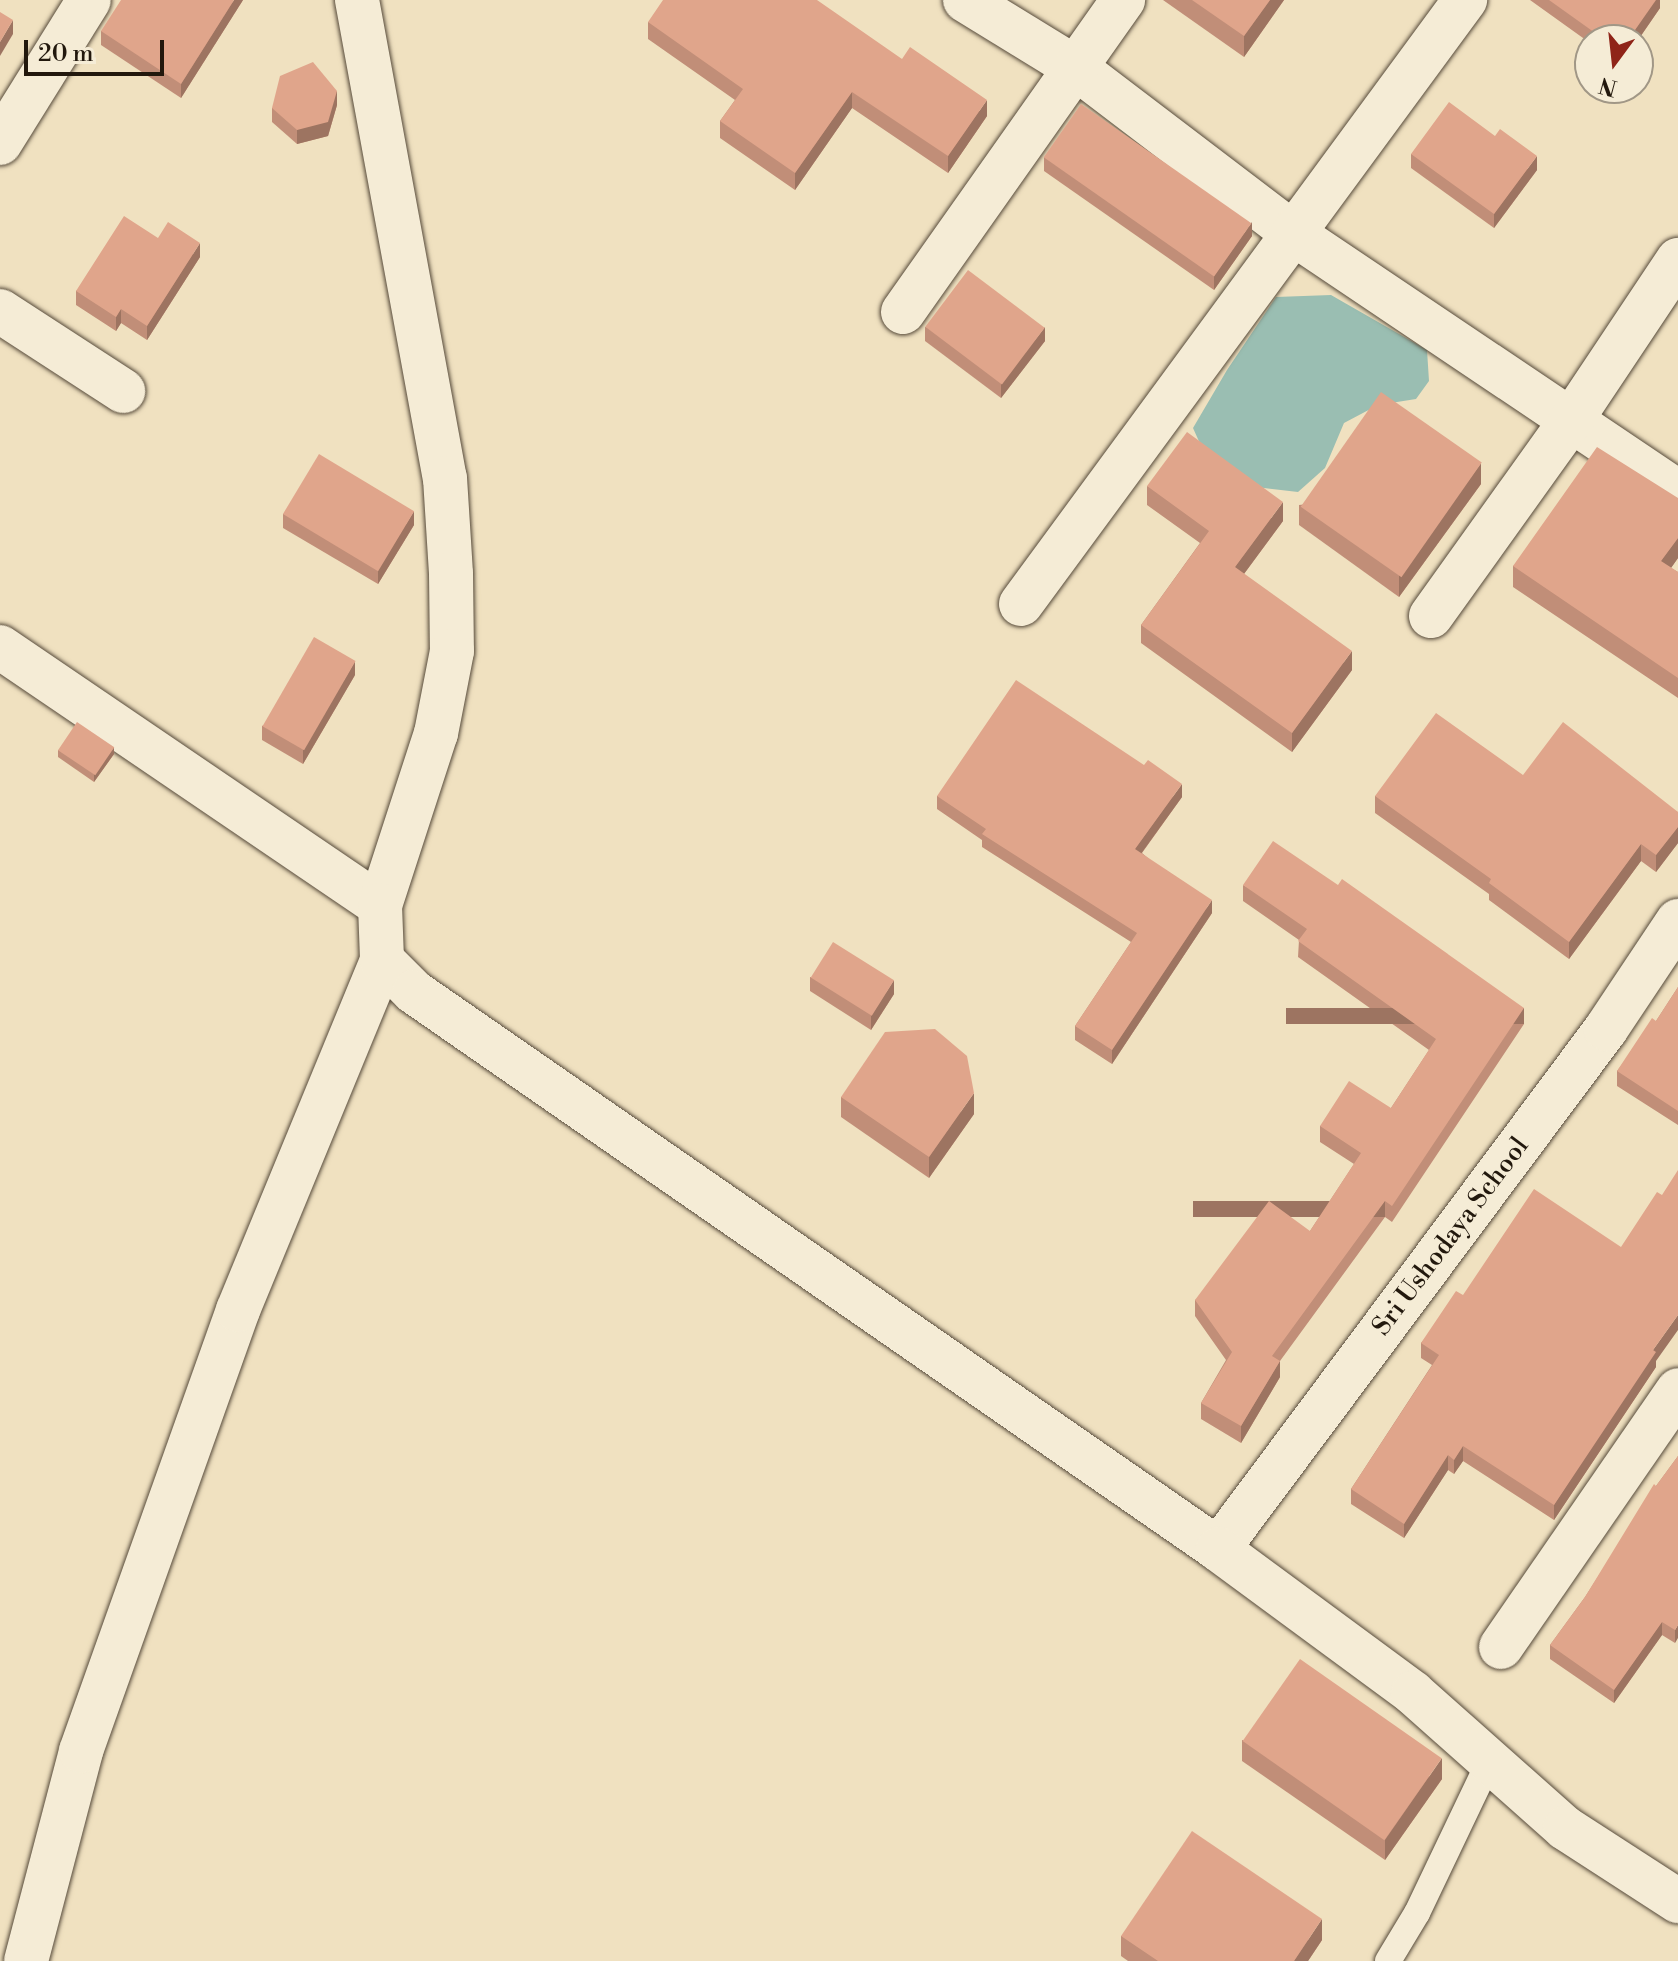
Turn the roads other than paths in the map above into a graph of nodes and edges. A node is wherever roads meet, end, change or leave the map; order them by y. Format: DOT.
graph roads {
  1 [pos="89,0"];
  2 [pos="357,0"];
  3 [pos="965,0"];
  4 [pos="1123,0"];
  5 [pos="1465,0"];
  6 [pos="1076,68"];
  7 [pos="0,143"];
  8 [pos="1291,232"];
  9 [pos="1678,260"];
  10 [pos="0,311"];
  11 [pos="903,312"];
  12 [pos="123,391"];
  13 [pos="1570,422"];
  14 [pos="1678,492"];
  15 [pos="1021,604"];
  16 [pos="1431,616"];
  17 [pos="0,647"];
  18 [pos="380,905"];
  19 [pos="1678,921"];
  20 [pos="382,960"];
  21 [pos="1678,1390"];
  22 [pos="1218,1549"];
  23 [pos="1501,1647"];
  24 [pos="1489,1762"];
  25 [pos="1678,1901"];
  26 [pos="26,1961"];
  27 [pos="1388,1961"];
  1 -- 7 [label="street"];
  2 -- 18 [label="street"];
  3 -- 6 [label="street"];
  4 -- 6 [label="street"];
  5 -- 8 [label="street"];
  6 -- 8 [label="street"];
  6 -- 11 [label="street"];
  8 -- 13 [label="street"];
  8 -- 15 [label="street"];
  9 -- 13 [label="street"];
  10 -- 12 [label="street"];
  13 -- 14 [label="street"];
  13 -- 16 [label="street"];
  17 -- 18 [label="street"];
  18 -- 20 [label="street"];
  19 -- 22 [label="street, Sri Ushodaya School"];
  20 -- 22 [label="street"];
  20 -- 26 [label="street"];
  21 -- 23 [label="street"];
  22 -- 24 [label="street"];
  24 -- 25 [label="street"];
  24 -- 27 [label="lane"];
}
